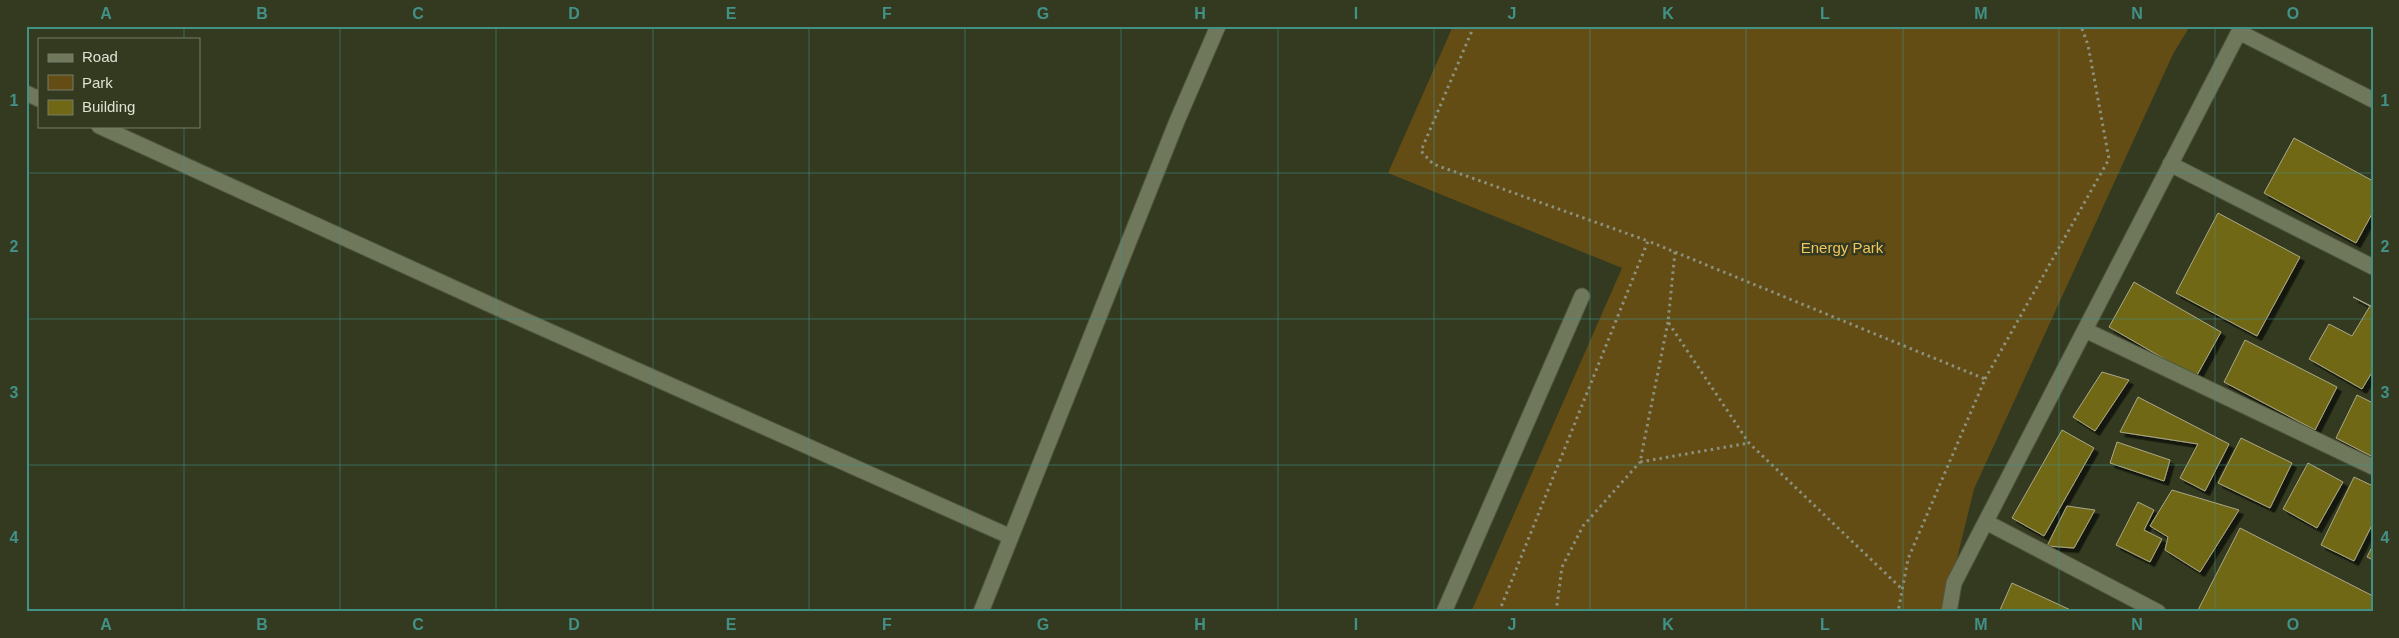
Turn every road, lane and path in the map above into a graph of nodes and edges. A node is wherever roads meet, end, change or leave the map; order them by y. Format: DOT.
graph roads {
  1 [pos="1218,26"];
  2 [pos="1474,26"];
  3 [pos="2081,26"];
  4 [pos="2240,29"];
  5 [pos="26,93"];
  6 [pos="38,99"];
  7 [pos="2373,100"];
  8 [pos="103,128"];
  9 [pos="2170,164"];
  10 [pos="1648,240"];
  11 [pos="1675,252"];
  12 [pos="2373,267"];
  13 [pos="1582,296"];
  14 [pos="1668,322"];
  15 [pos="2085,330"];
  16 [pos="1984,380"];
  17 [pos="1749,443"];
  18 [pos="1640,462"];
  19 [pos="2373,467"];
  20 [pos="1986,522"];
  21 [pos="1011,538"];
  22 [pos="1902,590"];
  23 [pos="981,612"];
  24 [pos="1444,612"];
  25 [pos="1499,612"];
  26 [pos="1556,612"];
  27 [pos="1898,612"];
  28 [pos="1949,612"];
  29 [pos="2158,612"];
  1 -- 21 [label="street"];
  2 -- 10 [label="path"];
  3 -- 16 [label="path"];
  4 -- 7 [label="street"];
  4 -- 9 [label="street"];
  5 -- 6 [label="street"];
  8 -- 21 [label="street"];
  9 -- 12 [label="street"];
  9 -- 15 [label="street"];
  10 -- 11 [label="path"];
  10 -- 25 [label="path"];
  11 -- 14 [label="path"];
  11 -- 16 [label="path"];
  13 -- 24 [label="street"];
  14 -- 17 [label="path"];
  14 -- 18 [label="path"];
  15 -- 19 [label="street"];
  15 -- 20 [label="street"];
  16 -- 22 [label="path"];
  17 -- 18 [label="path"];
  17 -- 22 [label="path"];
  18 -- 26 [label="path"];
  20 -- 28 [label="street"];
  20 -- 29 [label="street"];
  21 -- 23 [label="street"];
  22 -- 27 [label="path"];
}
